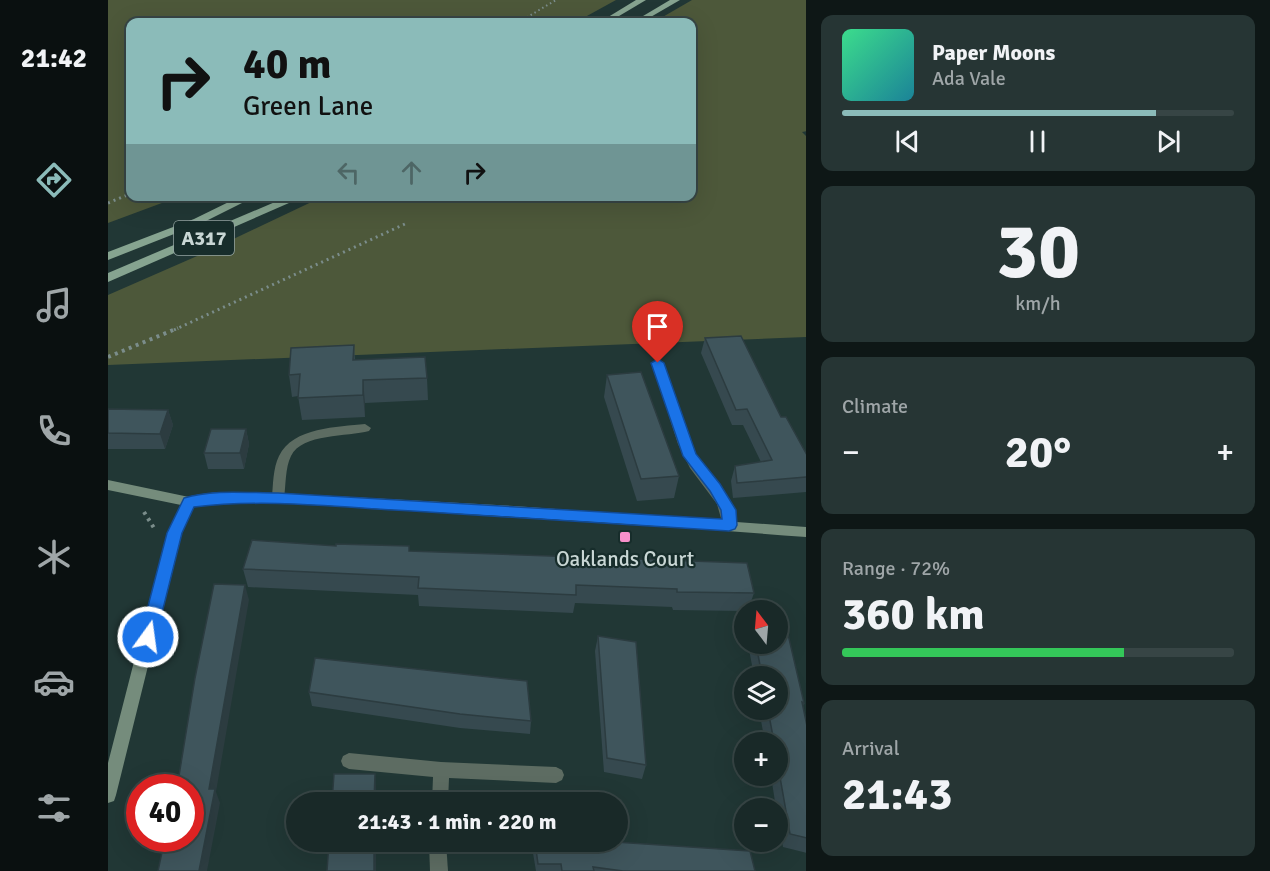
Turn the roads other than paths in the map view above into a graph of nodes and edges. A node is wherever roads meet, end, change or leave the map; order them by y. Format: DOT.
graph roads {
  1 [pos="642,0"];
  2 [pos="676,0"];
  3 [pos="611,18"];
  4 [pos="644,18"];
  5 [pos="240,201"];
  6 [pos="288,201"];
  7 [pos="108,256"];
  8 [pos="108,278"];
  9 [pos="658,363"];
  10 [pos="365,428"];
  11 [pos="108,484"];
  12 [pos="278,498"];
  13 [pos="189,502"];
  14 [pos="729,525"];
  15 [pos="806,532"];
  16 [pos="350,761"];
  17 [pos="441,770"];
  18 [pos="556,776"];
  19 [pos="440,792"];
  20 [pos="108,795"];
  21 [pos="438,852"];
  22 [pos="439,871"];
  1 -- 3 [label="main road"];
  2 -- 4 [label="main road"];
  5 -- 7 [label="main road, A317"];
  6 -- 8 [label="main road, A317"];
  9 -- 14 [label="street"];
  10 -- 12 [label="street"];
  11 -- 13 [label="street"];
  12 -- 13 [label="street"];
  12 -- 14 [label="street"];
  13 -- 20 [label="street"];
  14 -- 15 [label="street"];
  16 -- 17 [label="street"];
  17 -- 18 [label="street"];
  17 -- 19 [label="street"];
  21 -- 22 [label="street"];
}
